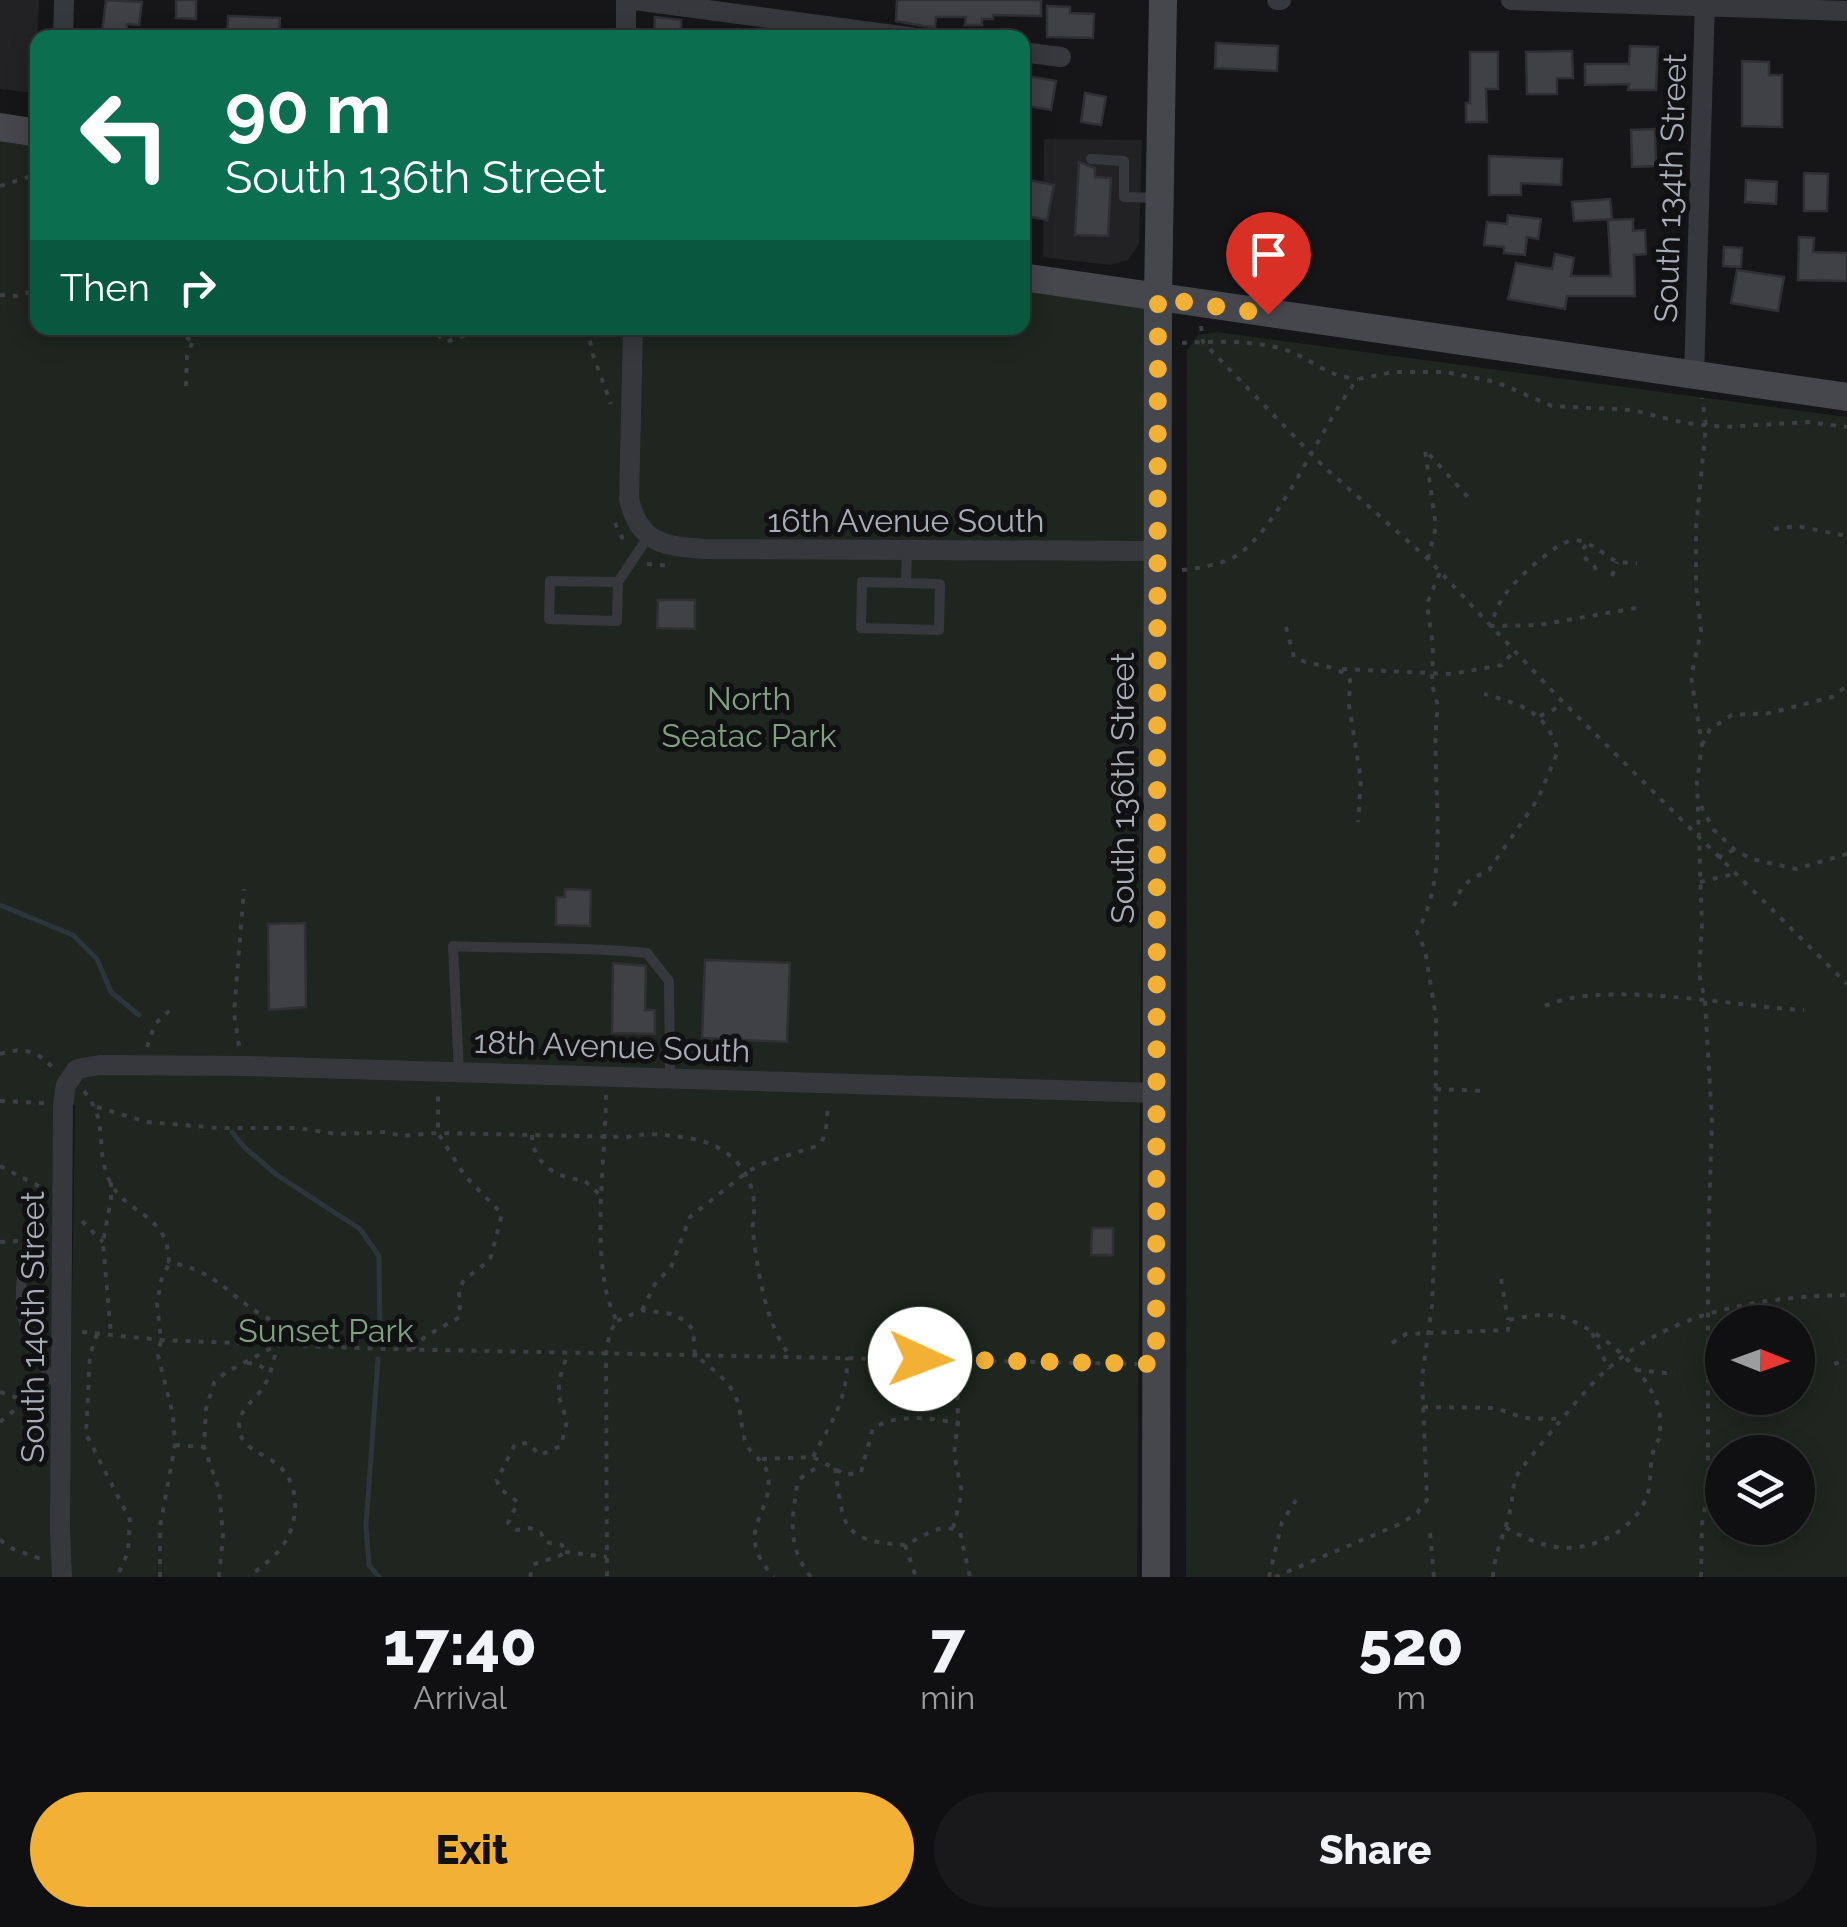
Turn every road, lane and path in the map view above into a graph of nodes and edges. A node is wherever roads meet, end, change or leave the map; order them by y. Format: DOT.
graph roads {
  1 [pos="64,0"];
  2 [pos="626,0"];
  3 [pos="634,0"];
  4 [pos="1163,0"];
  5 [pos="1512,0"];
  6 [pos="1705,4"];
  7 [pos="1847,11"];
  8 [pos="63,30"];
  9 [pos="626,30"];
  10 [pos="857,30"];
  11 [pos="1030,53"];
  12 [pos="1062,57"];
  13 [pos="0,127"];
  14 [pos="30,131"];
  15 [pos="1091,159"];
  16 [pos="30,177"];
  17 [pos="0,186"];
  18 [pos="1160,198"];
  19 [pos="1030,278"];
  20 [pos="30,292"];
  21 [pos="0,295"];
  22 [pos="1158,298"];
  23 [pos="1201,321"];
  24 [pos="185,335"];
  25 [pos="194,335"];
  26 [pos="438,335"];
  27 [pos="466,335"];
  28 [pos="633,335"];
  29 [pos="191,341"];
  30 [pos="1204,342"];
  31 [pos="1182,343"];
  32 [pos="1694,377"];
  33 [pos="1358,379"];
  34 [pos="186,386"];
  35 [pos="1847,398"];
  36 [pos="1468,497"];
  37 [pos="1774,529"];
  38 [pos="1847,536"];
  39 [pos="652,539"];
  40 [pos="1586,545"];
  41 [pos="906,550"];
  42 [pos="1158,551"];
  43 [pos="1428,560"];
  44 [pos="1616,562"];
  45 [pos="1636,563"];
  46 [pos="1440,572"];
  47 [pos="1612,576"];
  48 [pos="1599,577"];
  49 [pos="618,582"];
  50 [pos="906,583"];
  51 [pos="1636,608"];
  52 [pos="1490,626"];
  53 [pos="1286,627"];
  54 [pos="1514,651"];
  55 [pos="1509,660"];
  56 [pos="1522,660"];
  57 [pos="1338,668"];
  58 [pos="1431,674"];
  59 [pos="1847,686"];
  60 [pos="1484,694"];
  61 [pos="1565,704"];
  62 [pos="1540,716"];
  63 [pos="1702,746"];
  64 [pos="1698,802"];
  65 [pos="1358,822"];
  66 [pos="1698,838"];
  67 [pos="1735,850"];
  68 [pos="1847,854"];
  69 [pos="1719,859"];
  70 [pos="1734,874"];
  71 [pos="1700,882"];
  72 [pos="244,889"];
  73 [pos="1454,906"];
  74 [pos="1847,984"];
  75 [pos="1705,1001"];
  76 [pos="1544,1006"];
  77 [pos="170,1010"];
  78 [pos="1804,1010"];
  79 [pos="0,1054"];
  80 [pos="144,1065"];
  81 [pos="241,1066"];
  82 [pos="449,1072"];
  83 [pos="606,1075"];
  84 [pos="69,1077"];
  85 [pos="670,1077"];
  86 [pos="828,1082"];
  87 [pos="1436,1089"];
  88 [pos="1483,1091"];
  89 [pos="1158,1093"];
  90 [pos="0,1100"];
  91 [pos="64,1102"];
  92 [pos="97,1107"];
  93 [pos="438,1133"];
  94 [pos="532,1135"];
  95 [pos="604,1135"];
  96 [pos="0,1166"];
  97 [pos="746,1172"];
  98 [pos="110,1182"];
  99 [pos="122,1195"];
  100 [pos="603,1198"];
  101 [pos="112,1199"];
  102 [pos="62,1201"];
  103 [pos="36,1238"];
  104 [pos="170,1262"];
  105 [pos="1501,1279"];
  106 [pos="1847,1294"];
  107 [pos="1707,1305"];
  108 [pos="1744,1305"];
  109 [pos="642,1310"];
  110 [pos="1705,1315"];
  111 [pos="1508,1320"];
  112 [pos="617,1321"];
  113 [pos="62,1329"];
  114 [pos="1427,1333"];
  115 [pos="1592,1333"];
  116 [pos="97,1334"];
  117 [pos="111,1335"];
  118 [pos="161,1340"];
  119 [pos="278,1344"];
  120 [pos="1392,1344"];
  121 [pos="310,1345"];
  122 [pos="412,1349"];
  123 [pos="568,1352"];
  124 [pos="606,1353"];
  125 [pos="695,1355"];
  126 [pos="790,1356"];
  127 [pos="847,1357"];
  128 [pos="1624,1357"];
  129 [pos="957,1360"];
  130 [pos="1847,1360"];
  131 [pos="242,1364"];
  132 [pos="1156,1364"];
  133 [pos="1834,1364"];
  134 [pos="1609,1369"];
  135 [pos="1636,1370"];
  136 [pos="269,1372"];
  137 [pos="1676,1374"];
  138 [pos="52,1380"];
  139 [pos="0,1392"];
  140 [pos="1423,1407"];
  141 [pos="1708,1415"];
  142 [pos="1563,1419"];
  143 [pos="0,1422"];
  144 [pos="958,1424"];
  145 [pos="175,1445"];
  146 [pos="204,1448"];
  147 [pos="812,1457"];
  148 [pos="762,1459"];
  149 [pos="822,1464"];
  150 [pos="836,1468"];
  151 [pos="1296,1500"];
  152 [pos="1505,1527"];
  153 [pos="952,1528"];
  154 [pos="1430,1533"];
  155 [pos="0,1540"];
  156 [pos="906,1545"];
  157 [pos="0,1548"];
  158 [pos="14,1549"];
  159 [pos="564,1552"];
  160 [pos="607,1556"];
  161 [pos="61,1571"];
  162 [pos="117,1577"];
  163 [pos="160,1577"];
  164 [pos="219,1577"];
  165 [pos="249,1577"];
  166 [pos="530,1577"];
  167 [pos="607,1577"];
  168 [pos="774,1577"];
  169 [pos="811,1577"];
  170 [pos="916,1577"];
  171 [pos="970,1577"];
  172 [pos="1156,1577"];
  173 [pos="1272,1577"];
  174 [pos="1434,1577"];
  175 [pos="1493,1577"];
  176 [pos="1701,1577"];
  1 -- 8 [label="street"];
  2 -- 9 [label="street"];
  3 -- 10 [label="street"];
  4 -- 18 [label="street, South 136th Street"];
  5 -- 6 [label="street"];
  6 -- 7 [label="street"];
  6 -- 32 [label="street, South 134th Street"];
  11 -- 12 [label="street"];
  13 -- 14 [label="street"];
  15 -- 18 [label="lane"];
  16 -- 17 [label="path"];
  18 -- 22 [label="street, South 136th Street"];
  19 -- 22 [label="street"];
  20 -- 21 [label="path"];
  22 -- 32 [label="street"];
  22 -- 42 [label="street, South 136th Street"];
  23 -- 30 [label="path"];
  24 -- 29 [label="path"];
  25 -- 29 [label="path"];
  26 -- 27 [label="path"];
  28 -- 39 [label="street"];
  29 -- 34 [label="path"];
  30 -- 31 [label="path"];
  30 -- 33 [label="path"];
  30 -- 43 [label="path"];
  32 -- 35 [label="street"];
  32 -- 63 [label="path"];
  36 -- 43 [label="path"];
  37 -- 38 [label="path"];
  39 -- 41 [label="street, 16th Avenue South"];
  39 -- 49 [label="lane"];
  40 -- 44 [label="path"];
  40 -- 48 [label="path"];
  40 -- 52 [label="path"];
  41 -- 42 [label="street, 16th Avenue South"];
  41 -- 50 [label="lane"];
  42 -- 89 [label="street, South 136th Street"];
  43 -- 46 [label="path"];
  44 -- 45 [label="path"];
  44 -- 47 [label="path"];
  46 -- 52 [label="path"];
  46 -- 58 [label="path"];
  49 -- 49 [label="lane"];
  50 -- 50 [label="lane"];
  51 -- 52 [label="path"];
  52 -- 54 [label="path"];
  53 -- 57 [label="path"];
  54 -- 55 [label="path"];
  54 -- 56 [label="path"];
  55 -- 56 [label="path"];
  55 -- 58 [label="path"];
  56 -- 61 [label="path"];
  57 -- 58 [label="path"];
  57 -- 65 [label="path"];
  58 -- 87 [label="path"];
  59 -- 63 [label="path"];
  60 -- 62 [label="path"];
  61 -- 62 [label="path"];
  61 -- 66 [label="path"];
  62 -- 73 [label="path"];
  63 -- 64 [label="path"];
  64 -- 66 [label="path"];
  64 -- 67 [label="path"];
  66 -- 69 [label="path"];
  66 -- 71 [label="path"];
  67 -- 68 [label="path"];
  67 -- 69 [label="path"];
  69 -- 70 [label="path"];
  70 -- 71 [label="path"];
  70 -- 74 [label="path"];
  71 -- 75 [label="path"];
  72 -- 81 [label="path"];
  75 -- 76 [label="path"];
  75 -- 78 [label="path"];
  75 -- 107 [label="path"];
  77 -- 80 [label="path"];
  79 -- 84 [label="path"];
  80 -- 81 [label="street, 18th Avenue South"];
  80 -- 84 [label="street, 18th Avenue South"];
  81 -- 82 [label="street, 18th Avenue South"];
  82 -- 83 [label="street, 18th Avenue South"];
  82 -- 85 [label="lane"];
  82 -- 93 [label="path"];
  83 -- 85 [label="street, 18th Avenue South"];
  83 -- 95 [label="path"];
  84 -- 91 [label="street, South 140th Street"];
  84 -- 92 [label="path"];
  85 -- 86 [label="street, 18th Avenue South"];
  86 -- 89 [label="street, 18th Avenue South"];
  86 -- 97 [label="path"];
  87 -- 88 [label="path"];
  87 -- 114 [label="path"];
  89 -- 132 [label="street, South 136th Street"];
  90 -- 91 [label="path"];
  91 -- 102 [label="street, South 140th Street"];
  92 -- 93 [label="path"];
  92 -- 98 [label="path"];
  93 -- 94 [label="path"];
  93 -- 122 [label="path"];
  94 -- 95 [label="path"];
  94 -- 100 [label="path"];
  95 -- 97 [label="path"];
  95 -- 100 [label="path"];
  96 -- 102 [label="path"];
  97 -- 109 [label="path"];
  97 -- 126 [label="path"];
  98 -- 99 [label="path"];
  98 -- 101 [label="path"];
  99 -- 101 [label="path"];
  99 -- 104 [label="path"];
  100 -- 112 [label="path"];
  101 -- 117 [label="path"];
  102 -- 113 [label="street, South 140th Street"];
  103 -- 138 [label="lane"];
  104 -- 118 [label="path"];
  104 -- 121 [label="path"];
  105 -- 111 [label="path"];
  106 -- 108 [label="path"];
  109 -- 112 [label="path"];
  109 -- 125 [label="path"];
  110 -- 128 [label="path"];
  111 -- 114 [label="path"];
  111 -- 115 [label="path"];
  112 -- 124 [label="path"];
  113 -- 116 [label="path"];
  113 -- 161 [label="street, South 140th Street"];
  114 -- 120 [label="path"];
  114 -- 140 [label="path"];
  115 -- 128 [label="path"];
  115 -- 134 [label="path"];
  116 -- 117 [label="path"];
  116 -- 162 [label="path"];
  117 -- 118 [label="path"];
  118 -- 119 [label="path"];
  118 -- 145 [label="path"];
  119 -- 121 [label="path"];
  119 -- 131 [label="path"];
  119 -- 136 [label="path"];
  121 -- 122 [label="path"];
  122 -- 123 [label="path"];
  123 -- 124 [label="path"];
  123 -- 159 [label="path"];
  124 -- 125 [label="path"];
  124 -- 160 [label="path"];
  125 -- 126 [label="path"];
  125 -- 148 [label="path"];
  126 -- 127 [label="path"];
  127 -- 129 [label="path"];
  127 -- 147 [label="path"];
  128 -- 134 [label="path"];
  128 -- 135 [label="path"];
  129 -- 132 [label="path"];
  129 -- 144 [label="path"];
  130 -- 133 [label="path"];
  131 -- 136 [label="path"];
  131 -- 146 [label="path"];
  132 -- 172 [label="street, South 136th Street"];
  134 -- 142 [label="path"];
  135 -- 137 [label="path"];
  135 -- 152 [label="path"];
  136 -- 165 [label="path"];
  139 -- 143 [label="path"];
  140 -- 142 [label="path"];
  140 -- 173 [label="path"];
  141 -- 176 [label="path"];
  142 -- 152 [label="path"];
  144 -- 150 [label="path"];
  144 -- 153 [label="path"];
  145 -- 146 [label="path"];
  145 -- 163 [label="path"];
  146 -- 164 [label="path"];
  147 -- 148 [label="path"];
  147 -- 149 [label="path"];
  148 -- 168 [label="path"];
  149 -- 150 [label="path"];
  149 -- 169 [label="path"];
  150 -- 156 [label="path"];
  151 -- 173 [label="path"];
  152 -- 175 [label="path"];
  153 -- 156 [label="path"];
  153 -- 171 [label="path"];
  154 -- 174 [label="path"];
  155 -- 158 [label="path"];
  156 -- 170 [label="path"];
  157 -- 158 [label="path"];
  158 -- 161 [label="path"];
  159 -- 160 [label="path"];
  159 -- 166 [label="path"];
  160 -- 167 [label="path"];
}
